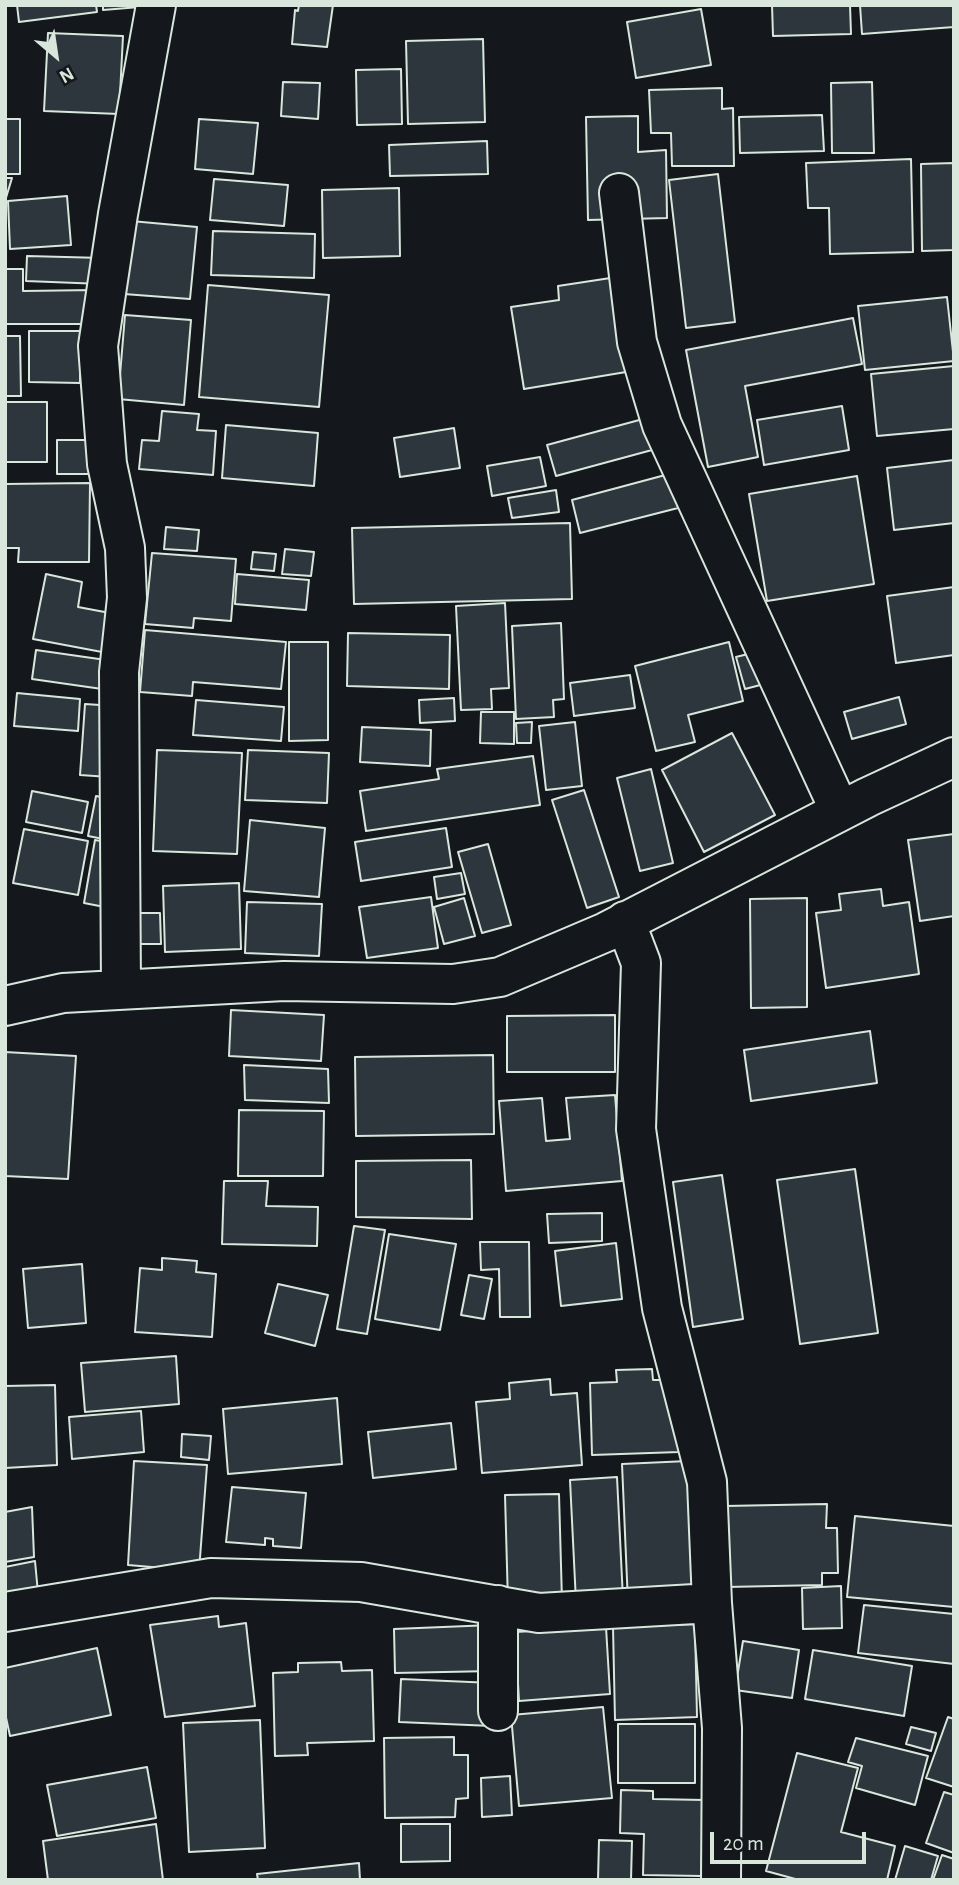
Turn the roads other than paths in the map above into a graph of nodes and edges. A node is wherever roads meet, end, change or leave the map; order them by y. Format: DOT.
graph roads {
  1 [pos="156,5"];
  2 [pos="619,193"];
  3 [pos="954,757"];
  4 [pos="840,811"];
  5 [pos="625,921"];
  6 [pos="121,990"];
  7 [pos="5,1006"];
  8 [pos="712,1603"];
  9 [pos="498,1605"];
  10 [pos="5,1612"];
  11 [pos="498,1711"];
  12 [pos="721,1880"];
  1 -- 6 [label="street"];
  2 -- 4 [label="street"];
  3 -- 4 [label="street"];
  4 -- 5 [label="street"];
  5 -- 6 [label="street"];
  5 -- 8 [label="street"];
  6 -- 7 [label="street"];
  8 -- 9 [label="street"];
  8 -- 12 [label="street"];
  9 -- 10 [label="street"];
  9 -- 11 [label="street"];
}
